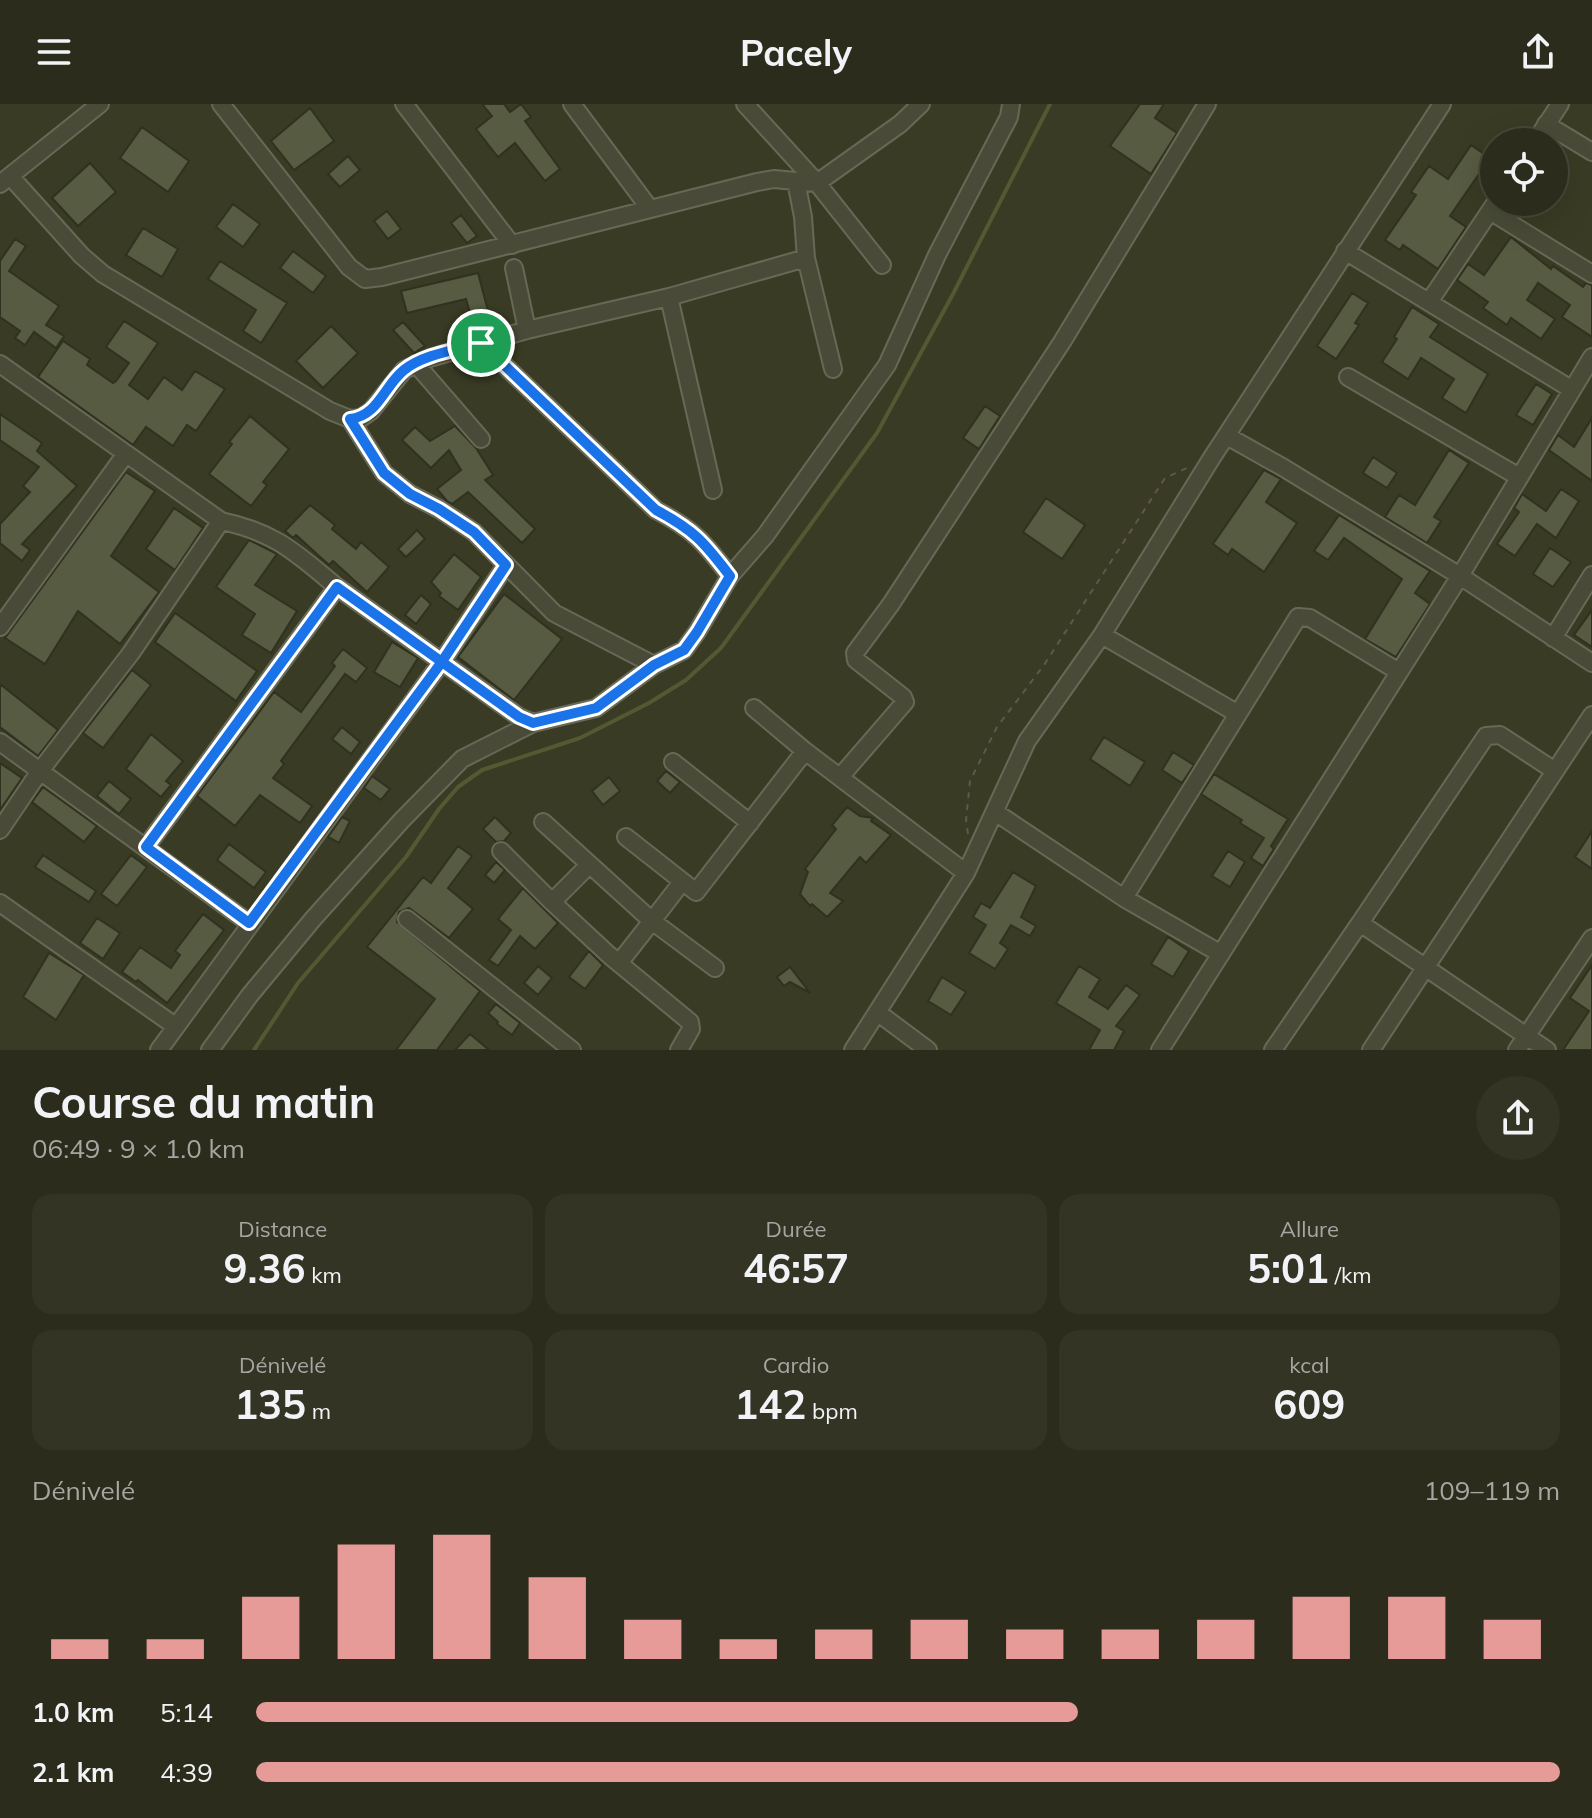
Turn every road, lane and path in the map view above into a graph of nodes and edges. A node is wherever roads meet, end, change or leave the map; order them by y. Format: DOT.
graph roads {
  1 [pos="100,104"];
  2 [pos="221,104"];
  3 [pos="404,104"];
  4 [pos="572,104"];
  5 [pos="745,104"];
  6 [pos="921,104"];
  7 [pos="1011,104"];
  8 [pos="1207,104"];
  9 [pos="1442,104"];
  10 [pos="1560,104"];
  11 [pos="1546,124"];
  12 [pos="1544,128"];
  13 [pos="1592,152"];
  14 [pos="5,180"];
  15 [pos="796,181"];
  16 [pos="817,183"];
  17 [pos="650,209"];
  18 [pos="1487,216"];
  19 [pos="1506,216"];
  20 [pos="512,245"];
  21 [pos="1345,251"];
  22 [pos="806,258"];
  23 [pos="882,265"];
  24 [pos="514,268"];
  25 [pos="1592,274"];
  26 [pos="669,297"];
  27 [pos="1429,302"];
  28 [pos="527,330"];
  29 [pos="481,343"];
  30 [pos="0,364"];
  31 [pos="416,364"];
  32 [pos="1589,367"];
  33 [pos="833,369"];
  34 [pos="1348,377"];
  35 [pos="1571,389"];
  36 [pos="350,419"];
  37 [pos="1227,436"];
  38 [pos="481,439"];
  39 [pos="125,455"];
  40 [pos="1519,477"];
  41 [pos="1165,478"];
  42 [pos="713,490"];
  43 [pos="221,521"];
  44 [pos="506,565"];
  45 [pos="1592,575"];
  46 [pos="730,576"];
  47 [pos="1460,576"];
  48 [pos="337,587"];
  49 [pos="0,627"];
  50 [pos="1102,635"];
  51 [pos="1553,638"];
  52 [pos="441,663"];
  53 [pos="1592,663"];
  54 [pos="654,665"];
  55 [pos="1399,672"];
  56 [pos="754,708"];
  57 [pos="1238,714"];
  58 [pos="1592,715"];
  59 [pos="533,723"];
  60 [pos="0,742"];
  61 [pos="805,751"];
  62 [pos="673,762"];
  63 [pos="40,771"];
  64 [pos="1555,771"];
  65 [pos="841,776"];
  66 [pos="995,812"];
  67 [pos="543,822"];
  68 [pos="750,823"];
  69 [pos="0,830"];
  70 [pos="968,834"];
  71 [pos="626,837"];
  72 [pos="146,847"];
  73 [pos="501,851"];
  74 [pos="589,865"];
  75 [pos="966,873"];
  76 [pos="682,882"];
  77 [pos="1124,898"];
  78 [pos="552,902"];
  79 [pos="0,903"];
  80 [pos="407,919"];
  81 [pos="652,921"];
  82 [pos="249,923"];
  83 [pos="1360,923"];
  84 [pos="1592,938"];
  85 [pos="1221,954"];
  86 [pos="619,963"];
  87 [pos="1426,967"];
  88 [pos="715,968"];
  89 [pos="877,1012"];
  90 [pos="175,1026"];
  91 [pos="1521,1043"];
  92 [pos="919,1047"];
  93 [pos="164,1048"];
  94 [pos="210,1050"];
  95 [pos="572,1050"];
  96 [pos="679,1050"];
  97 [pos="853,1050"];
  98 [pos="1160,1050"];
  99 [pos="1273,1050"];
  100 [pos="1371,1050"];
  101 [pos="1547,1050"];
  1 -- 14 [label="street"];
  2 -- 20 [label="street"];
  3 -- 20 [label="street"];
  4 -- 17 [label="street"];
  5 -- 16 [label="street"];
  6 -- 16 [label="street"];
  7 -- 46 [label="street"];
  8 -- 65 [label="street"];
  9 -- 21 [label="street"];
  10 -- 11 [label="street"];
  11 -- 12 [label="street"];
  11 -- 13 [label="street"];
  14 -- 36 [label="street"];
  15 -- 16 [label="street"];
  15 -- 17 [label="street"];
  15 -- 22 [label="street"];
  16 -- 23 [label="street"];
  17 -- 20 [label="street"];
  18 -- 27 [label="street"];
  19 -- 25 [label="street"];
  21 -- 27 [label="street"];
  21 -- 37 [label="street"];
  22 -- 26 [label="street"];
  22 -- 33 [label="street"];
  24 -- 28 [label="street"];
  26 -- 28 [label="street"];
  26 -- 42 [label="street"];
  27 -- 35 [label="street"];
  28 -- 29 [label="street"];
  29 -- 31 [label="street"];
  29 -- 46 [label="street"];
  30 -- 39 [label="street"];
  31 -- 36 [label="street"];
  31 -- 38 [label="street"];
  32 -- 35 [label="street"];
  34 -- 40 [label="street"];
  35 -- 40 [label="street"];
  36 -- 44 [label="street"];
  37 -- 47 [label="street"];
  37 -- 50 [label="street"];
  39 -- 43 [label="street"];
  39 -- 49 [label="street"];
  40 -- 47 [label="street"];
  41 -- 70 [label="path"];
  43 -- 48 [label="street"];
  43 -- 63 [label="street"];
  44 -- 52 [label="street"];
  44 -- 54 [label="street"];
  45 -- 51 [label="street"];
  46 -- 54 [label="street"];
  47 -- 51 [label="street"];
  47 -- 55 [label="street"];
  48 -- 52 [label="street"];
  48 -- 72 [label="street"];
  50 -- 57 [label="street"];
  50 -- 66 [label="street"];
  51 -- 53 [label="street"];
  52 -- 59 [label="street"];
  52 -- 82 [label="street"];
  54 -- 59 [label="street"];
  55 -- 57 [label="street"];
  55 -- 85 [label="street"];
  56 -- 61 [label="street"];
  57 -- 77 [label="street"];
  58 -- 64 [label="street"];
  59 -- 94 [label="street"];
  60 -- 63 [label="street"];
  61 -- 65 [label="street"];
  61 -- 68 [label="street"];
  62 -- 68 [label="street"];
  63 -- 69 [label="street"];
  63 -- 72 [label="street"];
  64 -- 83 [label="street"];
  64 -- 87 [label="street"];
  65 -- 75 [label="street"];
  66 -- 75 [label="street"];
  66 -- 77 [label="street"];
  67 -- 74 [label="street"];
  68 -- 76 [label="street"];
  71 -- 76 [label="street"];
  72 -- 82 [label="street"];
  73 -- 78 [label="street"];
  74 -- 78 [label="street"];
  74 -- 81 [label="street"];
  75 -- 89 [label="street"];
  76 -- 81 [label="street"];
  77 -- 85 [label="street"];
  78 -- 86 [label="street"];
  79 -- 90 [label="street"];
  80 -- 95 [label="street"];
  81 -- 86 [label="street"];
  81 -- 88 [label="street"];
  82 -- 90 [label="street"];
  83 -- 87 [label="street"];
  83 -- 99 [label="street"];
  84 -- 91 [label="street"];
  85 -- 98 [label="street"];
  86 -- 96 [label="street"];
  87 -- 91 [label="street"];
  87 -- 100 [label="street"];
  89 -- 92 [label="street"];
  89 -- 97 [label="street"];
  90 -- 93 [label="street"];
  91 -- 101 [label="street"];
}
